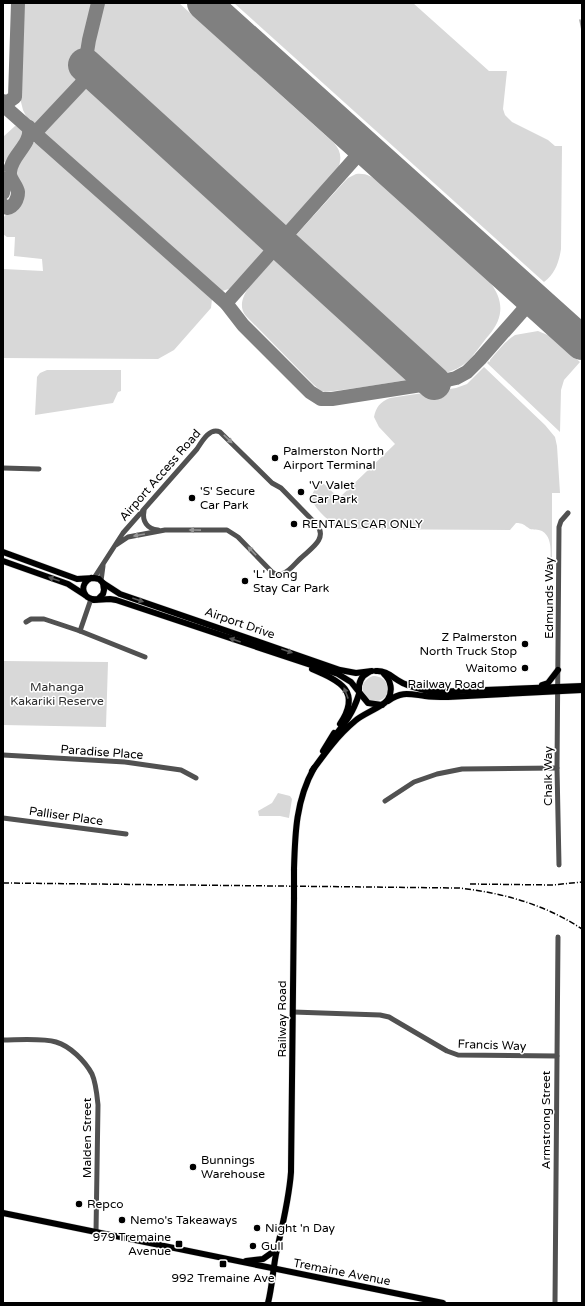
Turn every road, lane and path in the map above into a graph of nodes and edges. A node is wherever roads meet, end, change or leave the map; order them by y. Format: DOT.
graph roads {
  1 [pos="3,468"];
  2 [pos="39,469"];
  3 [pos="144,509"];
  4 [pos="568,513"];
  5 [pos="164,530"];
  6 [pos="116,545"];
  7 [pos="3,552"];
  8 [pos="4,562"];
  9 [pos="103,565"];
  10 [pos="92,578"];
  11 [pos="102,582"];
  12 [pos="91,599"];
  13 [pos="26,622"];
  14 [pos="80,631"];
  15 [pos="281,656"];
  16 [pos="145,658"];
  17 [pos="558,670"];
  18 [pos="374,671"];
  19 [pos="582,686"];
  20 [pos="558,689"];
  21 [pos="491,690"];
  22 [pos="582,690"];
  23 [pos="359,693"];
  24 [pos="383,704"];
  25 [pos="322,752"];
  26 [pos="3,755"];
  27 [pos="557,768"];
  28 [pos="312,771"];
  29 [pos="196,778"];
  30 [pos="385,801"];
  31 [pos="3,818"];
  32 [pos="126,834"];
  33 [pos="559,865"];
  34 [pos="558,937"];
  35 [pos="293,1012"];
  36 [pos="3,1040"];
  37 [pos="556,1056"];
  38 [pos="3,1213"];
  39 [pos="96,1232"];
  40 [pos="277,1249"];
  41 [pos="240,1261"];
  42 [pos="274,1269"];
  43 [pos="268,1303"];
  44 [pos="443,1303"];
  45 [pos="555,1303"];
  1 -- 2 [label="street"];
  3 -- 5 [label="street"];
  3 -- 5 [label="street, Airport Access Road, one-way"];
  3 -- 6 [label="street, Airport Access Road"];
  4 -- 17 [label="street, Edmunds Way"];
  5 -- 6 [label="street, Airport Access Road, one-way"];
  6 -- 9 [label="street, Airport Access Road"];
  7 -- 10 [label="main road"];
  12 -- 8 [label="main road, one-way"];
  9 -- 10 [label="street, Airport Access Road"];
  9 -- 11 [label="street, Airport Access Road"];
  10 -- 11 [label="main road"];
  10 -- 12 [label="main road"];
  11 -- 12 [label="main road"];
  11 -- 18 [label="main road, Airport Drive, one-way"];
  12 -- 14 [label="street"];
  15 -- 12 [label="main road, Airport Drive, one-way"];
  13 -- 14 [label="street"];
  14 -- 16 [label="street"];
  15 -- 23 [label="main road, Airport Drive"];
  25 -- 15 [label="main road, one-way"];
  17 -- 20 [label="street, Edmunds Way"];
  17 -- 21 [label="main road"];
  18 -- 21 [label="main road, Railway Road"];
  18 -- 23 [label="main road"];
  18 -- 24 [label="main road"];
  19 -- 20 [label="main road, Railway Road"];
  20 -- 21 [label="main road, Railway Road"];
  20 -- 22 [label="main road, Railway Road"];
  20 -- 24 [label="main road, Railway Road"];
  20 -- 27 [label="street, Chalk Way"];
  23 -- 24 [label="main road"];
  23 -- 25 [label="main road, Railway Road"];
  24 -- 28 [label="main road, Railway Road"];
  25 -- 28 [label="main road, Railway Road"];
  26 -- 29 [label="street, Paradise Place"];
  27 -- 30 [label="street"];
  27 -- 33 [label="street, Chalk Way"];
  28 -- 35 [label="main road, Railway Road, bridge"];
  31 -- 32 [label="street, Palliser Place"];
  34 -- 37 [label="street, Armstrong Street"];
  35 -- 37 [label="street, Francis Way"];
  35 -- 40 [label="main road, Railway Road"];
  36 -- 39 [label="street, Malden Street"];
  37 -- 45 [label="street, Armstrong Street"];
  38 -- 39 [label="main road, Tremaine Avenue"];
  39 -- 41 [label="main road, Tremaine Avenue"];
  40 -- 41 [label="main road"];
  40 -- 42 [label="main road, Railway Road"];
  41 -- 42 [label="main road, Tremaine Avenue"];
  42 -- 43 [label="main road, Railway Road"];
  42 -- 44 [label="main road, Tremaine Avenue"];
}
